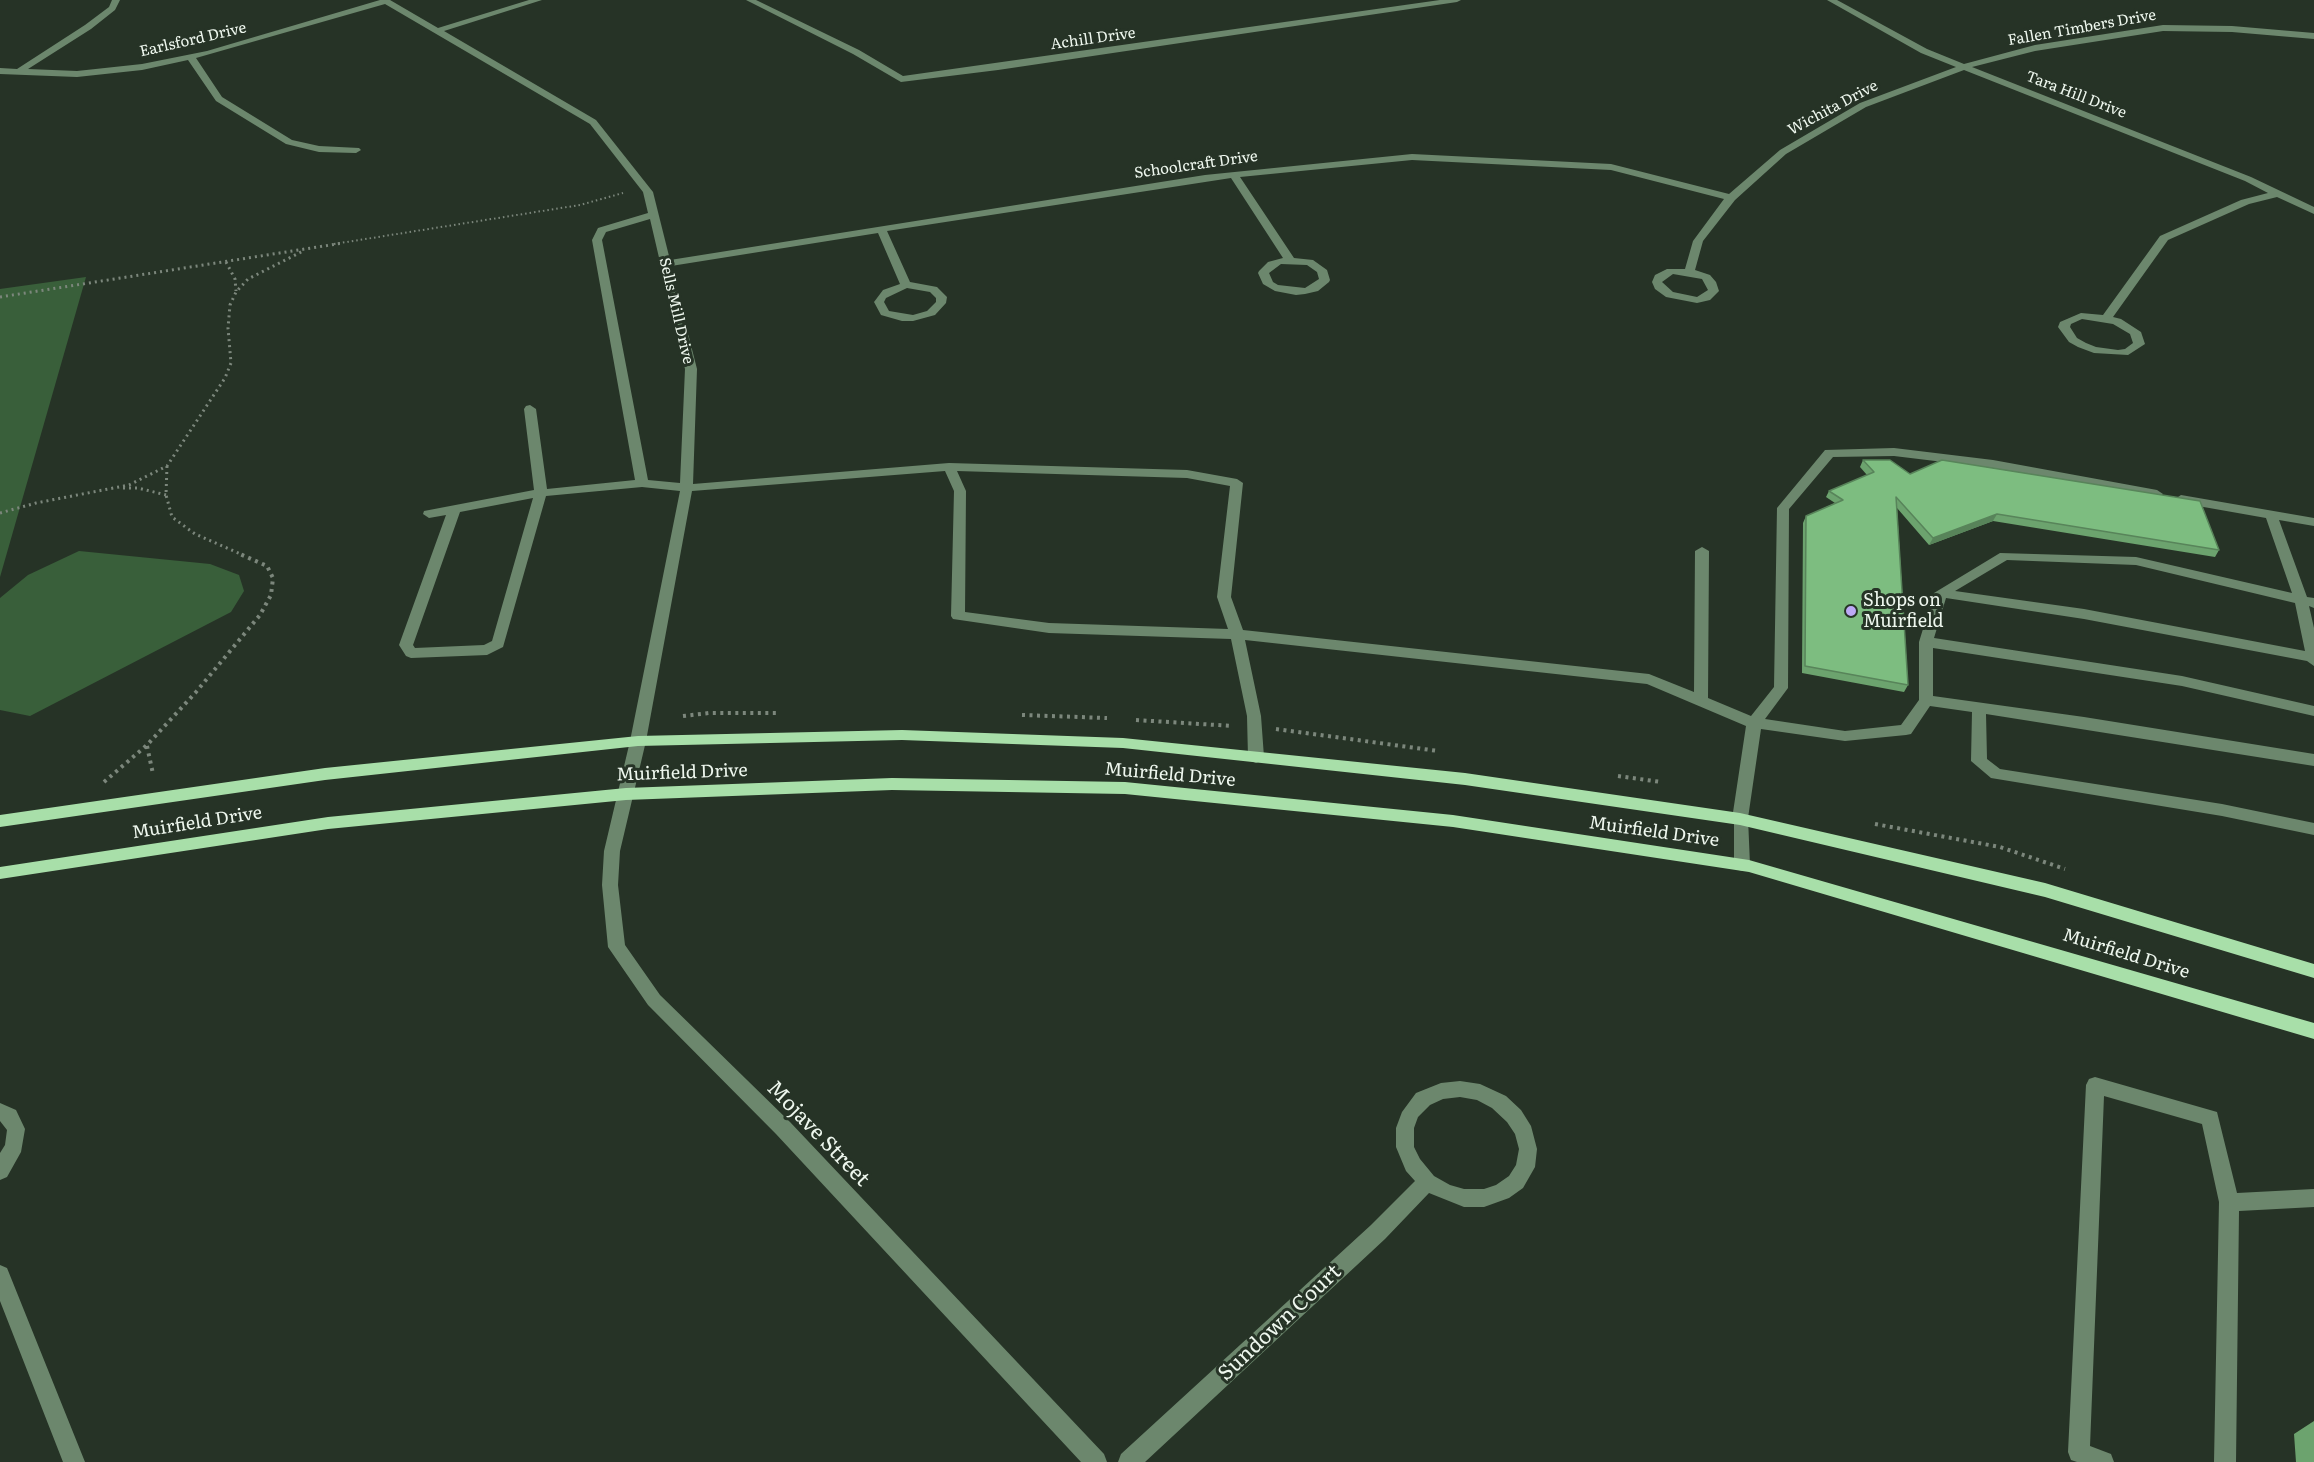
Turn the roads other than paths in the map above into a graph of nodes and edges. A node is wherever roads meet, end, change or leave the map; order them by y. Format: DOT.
graph roads {
  1 [pos="116,0"];
  2 [pos="538,0"];
  3 [pos="750,0"];
  4 [pos="1457,0"];
  5 [pos="1831,0"];
  6 [pos="385,1"];
  7 [pos="439,30"];
  8 [pos="2314,36"];
  9 [pos="191,58"];
  10 [pos="1963,67"];
  11 [pos="0,71"];
  12 [pos="17,73"];
  13 [pos="356,150"];
  14 [pos="1234,175"];
  15 [pos="2279,193"];
  16 [pos="1731,198"];
  17 [pos="2314,211"];
  18 [pos="654,215"];
  19 [pos="881,228"];
  20 [pos="1290,260"];
  21 [pos="665,264"];
  22 [pos="1689,272"];
  23 [pos="906,285"];
  24 [pos="2106,318"];
  25 [pos="530,409"];
  26 [pos="949,467"];
  27 [pos="642,483"];
  28 [pos="686,488"];
  29 [pos="541,493"];
  30 [pos="455,509"];
  31 [pos="429,514"];
  32 [pos="2271,515"];
  33 [pos="2314,522"];
  34 [pos="1702,550"];
  35 [pos="1941,593"];
  36 [pos="2308,601"];
  37 [pos="1237,634"];
  38 [pos="1926,642"];
  39 [pos="2314,659"];
  40 [pos="1926,700"];
  41 [pos="1701,701"];
  42 [pos="1979,707"];
  43 [pos="2314,711"];
  44 [pos="1754,723"];
  45 [pos="638,741"];
  46 [pos="1256,757"];
  47 [pos="2314,760"];
  48 [pos="626,794"];
  49 [pos="1740,819"];
  50 [pos="0,822"];
  51 [pos="2314,829"];
  52 [pos="1742,865"];
  53 [pos="0,873"];
  54 [pos="2314,971"];
  55 [pos="2314,1031"];
  56 [pos="0,1111"];
  57 [pos="0,1171"];
  58 [pos="1427,1182"];
  59 [pos="2314,1198"];
  60 [pos="2229,1202"];
  61 [pos="0,1275"];
  62 [pos="74,1462"];
  63 [pos="1096,1462"];
  64 [pos="1129,1462"];
  65 [pos="2103,1462"];
  66 [pos="2225,1462"];
  1 -- 12 [label="street"];
  2 -- 7 [label="street"];
  3 -- 4 [label="street, Achill Drive"];
  5 -- 10 [label="street, Tara Hill Drive"];
  6 -- 7 [label="street, Sells Mill Drive"];
  6 -- 9 [label="street, Earlsford Drive"];
  7 -- 18 [label="street, Sells Mill Drive"];
  8 -- 10 [label="street, Fallen Timbers Drive"];
  9 -- 12 [label="street, Earlsford Drive"];
  9 -- 13 [label="street"];
  10 -- 15 [label="street, Tara Hill Drive"];
  10 -- 16 [label="street, Wichita Drive"];
  11 -- 12 [label="street, Earlsford Drive"];
  14 -- 16 [label="street, Schoolcraft Drive"];
  14 -- 19 [label="street, Schoolcraft Drive"];
  14 -- 20 [label="street"];
  15 -- 17 [label="street, Tara Hill Drive"];
  15 -- 24 [label="street"];
  16 -- 22 [label="street, Wichita Drive"];
  18 -- 21 [label="street, Sells Mill Drive"];
  18 -- 27 [label="street"];
  19 -- 21 [label="street, Schoolcraft Drive"];
  19 -- 23 [label="street"];
  20 -- 20 [label="street"];
  21 -- 28 [label="street, Sells Mill Drive"];
  22 -- 22 [label="street"];
  23 -- 23 [label="street"];
  24 -- 24 [label="street"];
  25 -- 29 [label="street"];
  26 -- 28 [label="street"];
  26 -- 37 [label="street"];
  26 -- 37 [label="street"];
  27 -- 28 [label="street"];
  27 -- 29 [label="street"];
  28 -- 45 [label="street, Sells Mill Drive"];
  29 -- 30 [label="street"];
  29 -- 30 [label="street"];
  30 -- 31 [label="street"];
  32 -- 33 [label="street"];
  32 -- 36 [label="street"];
  32 -- 44 [label="street"];
  34 -- 41 [label="street"];
  35 -- 36 [label="street"];
  35 -- 38 [label="street"];
  35 -- 39 [label="street"];
  36 -- 39 [label="street"];
  37 -- 41 [label="street"];
  37 -- 46 [label="street"];
  38 -- 40 [label="street"];
  38 -- 43 [label="street"];
  40 -- 42 [label="street"];
  40 -- 44 [label="street"];
  41 -- 44 [label="street"];
  42 -- 47 [label="street"];
  42 -- 51 [label="street"];
  44 -- 49 [label="street"];
  45 -- 46 [label="main road, Muirfield Drive"];
  45 -- 48 [label="street, Sells Mill Drive"];
  45 -- 50 [label="main road, Muirfield Drive"];
  46 -- 49 [label="main road, Muirfield Drive"];
  48 -- 52 [label="main road, Muirfield Drive"];
  48 -- 53 [label="main road, Muirfield Drive"];
  48 -- 63 [label="street, Mojave Street"];
  49 -- 52 [label="street"];
  49 -- 54 [label="main road, Muirfield Drive"];
  52 -- 55 [label="main road, Muirfield Drive"];
  56 -- 57 [label="street"];
  58 -- 58 [label="street"];
  58 -- 64 [label="street, Sundown Court"];
  59 -- 60 [label="street"];
  60 -- 65 [label="street"];
  60 -- 66 [label="street"];
  61 -- 62 [label="street"];
}
